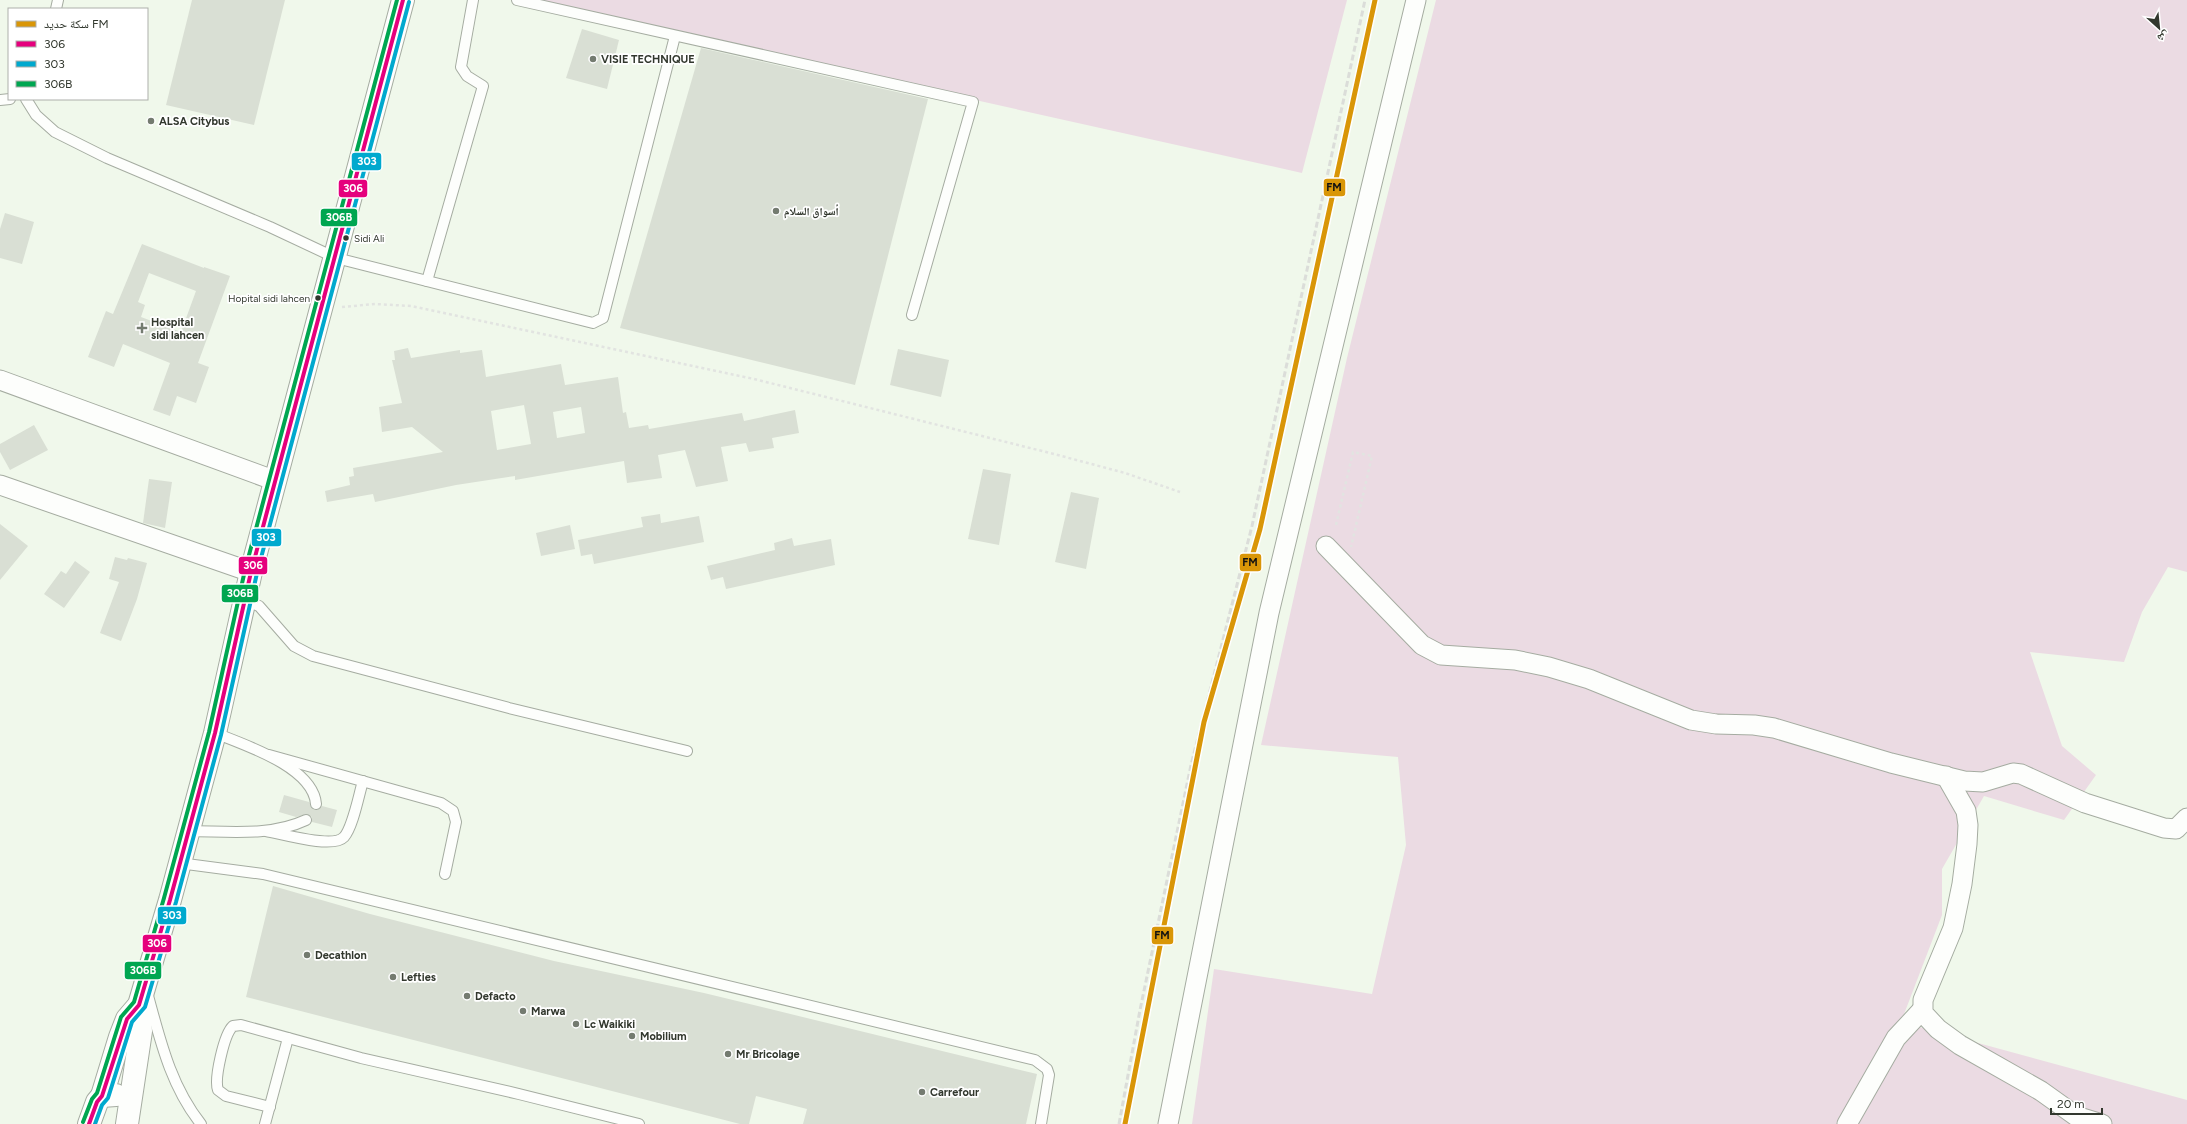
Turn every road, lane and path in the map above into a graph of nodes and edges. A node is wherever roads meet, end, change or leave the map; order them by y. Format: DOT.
graph roads {
  1 [pos="403,0"];
  2 [pos="472,0"];
  3 [pos="518,0"];
  4 [pos="1416,0"];
  5 [pos="675,36"];
  6 [pos="27,100"];
  7 [pos="336,258"];
  8 [pos="427,281"];
  9 [pos="322,310"];
  10 [pos="912,315"];
  11 [pos="0,380"];
  12 [pos="276,481"];
  13 [pos="0,485"];
  14 [pos="1180,492"];
  15 [pos="1336,525"];
  16 [pos="1326,546"];
  17 [pos="1347,568"];
  18 [pos="251,572"];
  19 [pos="244,600"];
  20 [pos="215,733"];
  21 [pos="687,751"];
  22 [pos="268,755"];
  23 [pos="1946,776"];
  24 [pos="363,781"];
  25 [pos="316,804"];
  26 [pos="306,820"];
  27 [pos="2183,828"];
  28 [pos="188,831"];
  29 [pos="266,831"];
  30 [pos="179,863"];
  31 [pos="445,874"];
  32 [pos="145,983"];
  33 [pos="139,1005"];
  34 [pos="1922,1010"];
  35 [pos="288,1038"];
  36 [pos="102,1096"];
  37 [pos="270,1107"];
  38 [pos="130,1120"];
  39 [pos="89,1124"];
  40 [pos="201,1124"];
  41 [pos="265,1124"];
  42 [pos="639,1124"];
  43 [pos="1041,1124"];
  44 [pos="1168,1124"];
  45 [pos="1847,1124"];
  46 [pos="2102,1124"];
  1 -- 7 [label="main road"];
  2 -- 8 [label="lane"];
  3 -- 5 [label="lane"];
  4 -- 44 [label="street"];
  5 -- 8 [label="lane"];
  5 -- 10 [label="lane"];
  6 -- 7 [label="lane"];
  7 -- 8 [label="lane"];
  7 -- 9 [label="main road"];
  9 -- 12 [label="main road"];
  9 -- 14 [label="path"];
  11 -- 12 [label="street"];
  12 -- 18 [label="main road"];
  13 -- 18 [label="street"];
  15 -- 17 [label="path"];
  16 -- 17 [label="street"];
  17 -- 23 [label="street"];
  18 -- 19 [label="main road"];
  19 -- 20 [label="main road"];
  19 -- 21 [label="lane"];
  20 -- 22 [label="lane"];
  20 -- 28 [label="main road"];
  22 -- 24 [label="lane"];
  22 -- 25 [label="lane"];
  23 -- 27 [label="street"];
  23 -- 34 [label="street"];
  24 -- 29 [label="lane"];
  24 -- 31 [label="lane"];
  26 -- 29 [label="lane"];
  28 -- 29 [label="lane"];
  28 -- 30 [label="main road"];
  30 -- 32 [label="main road"];
  30 -- 43 [label="lane"];
  32 -- 33 [label="main road"];
  32 -- 40 [label="lane"];
  33 -- 36 [label="main road"];
  33 -- 38 [label="main road"];
  34 -- 45 [label="street"];
  34 -- 46 [label="street"];
  35 -- 37 [label="lane"];
  35 -- 37 [label="lane"];
  35 -- 42 [label="lane"];
  36 -- 38 [label="main road"];
  36 -- 39 [label="main road"];
  37 -- 41 [label="lane"];
}
